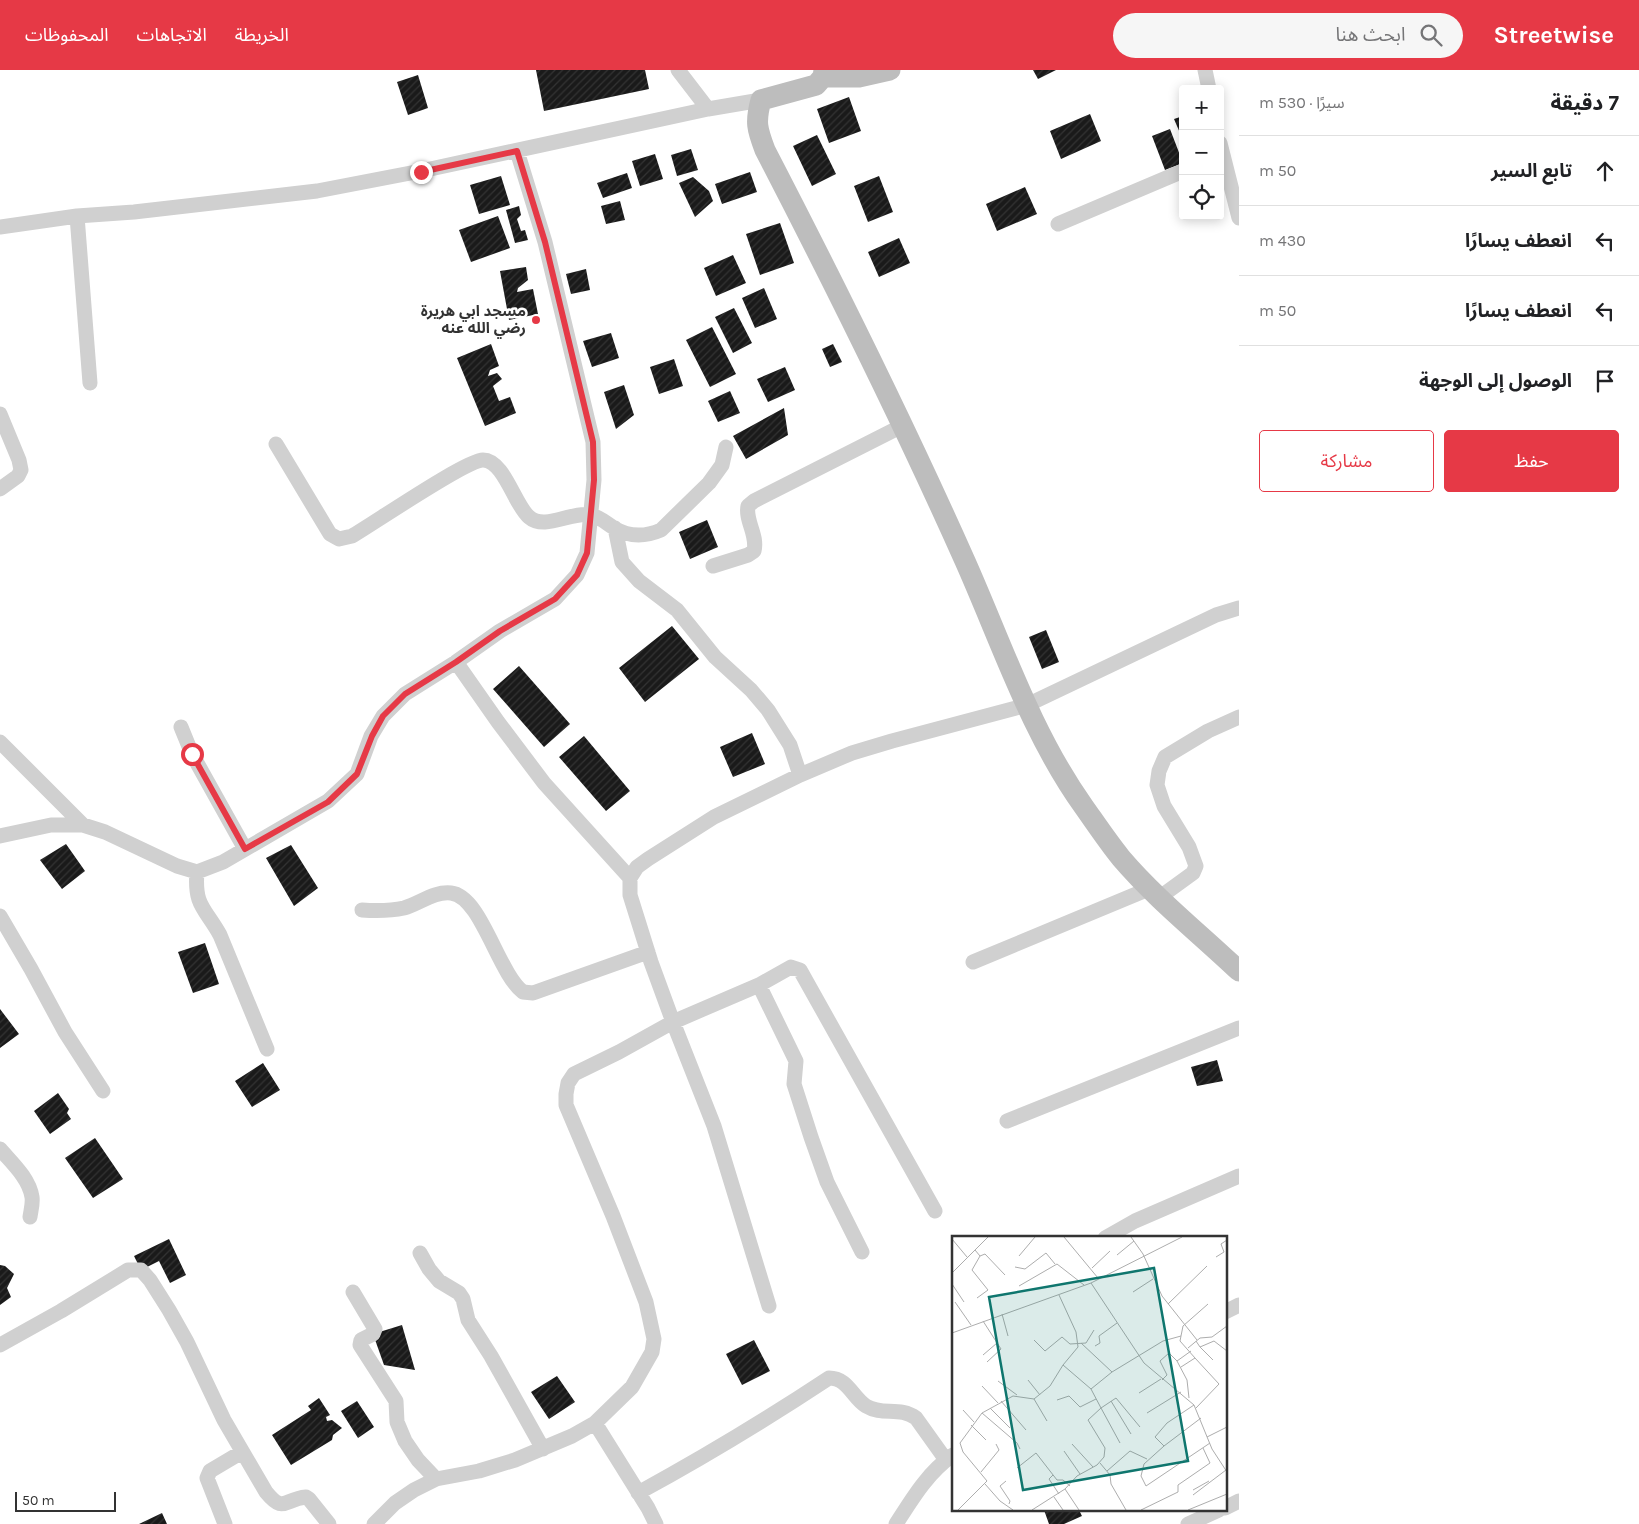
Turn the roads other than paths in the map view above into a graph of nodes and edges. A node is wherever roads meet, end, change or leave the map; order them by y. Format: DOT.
graph roads {
  1 [pos="678,70"];
  2 [pos="890,70"];
  3 [pos="1205,70"];
  4 [pos="824,74"];
  5 [pos="1208,85"];
  6 [pos="761,100"];
  7 [pos="708,109"];
  8 [pos="517,151"];
  9 [pos="1224,162"];
  10 [pos="1179,173"];
  11 [pos="77,216"];
  12 [pos="1239,218"];
  13 [pos="1058,224"];
  14 [pos="0,227"];
  15 [pos="90,383"];
  16 [pos="1,418"];
  17 [pos="902,426"];
  18 [pos="276,444"];
  19 [pos="726,446"];
  20 [pos="0,489"];
  21 [pos="591,515"];
  22 [pos="615,528"];
  23 [pos="713,566"];
  24 [pos="1239,608"];
  25 [pos="456,662"];
  26 [pos="1026,705"];
  27 [pos="1239,717"];
  28 [pos="181,727"];
  29 [pos="0,742"];
  30 [pos="800,775"];
  31 [pos="83,825"];
  32 [pos="0,836"];
  33 [pos="245,849"];
  34 [pos="197,872"];
  35 [pos="630,878"];
  36 [pos="1155,893"];
  37 [pos="362,910"];
  38 [pos="0,916"];
  39 [pos="648,952"];
  40 [pos="973,962"];
  41 [pos="1239,971"];
  42 [pos="759,985"];
  43 [pos="673,1022"];
  44 [pos="1239,1028"];
  45 [pos="267,1049"];
  46 [pos="103,1091"];
  47 [pos="1007,1121"];
  48 [pos="0,1149"];
  49 [pos="1239,1176"];
  50 [pos="935,1211"];
  51 [pos="30,1217"];
  52 [pos="1108,1236"];
  53 [pos="862,1252"];
  54 [pos="420,1253"];
  55 [pos="352,1292"];
  56 [pos="1239,1305"];
  57 [pos="769,1306"];
  58 [pos="1226,1312"];
  59 [pos="0,1345"];
  60 [pos="595,1423"];
  61 [pos="543,1448"];
  62 [pos="242,1452"];
  63 [pos="949,1457"];
  64 [pos="436,1479"];
  65 [pos="638,1493"];
  66 [pos="1239,1502"];
  67 [pos="1226,1508"];
  68 [pos="1215,1512"];
  69 [pos="225,1524"];
  70 [pos="330,1524"];
  71 [pos="374,1524"];
  72 [pos="656,1524"];
  73 [pos="896,1524"];
  74 [pos="1188,1524"];
  1 -- 7 [label="street"];
  2 -- 4 [label="street"];
  3 -- 5 [label="street"];
  4 -- 6 [label="street"];
  6 -- 7 [label="street"];
  6 -- 17 [label="street"];
  7 -- 8 [label="street"];
  8 -- 11 [label="street"];
  8 -- 21 [label="street"];
  9 -- 12 [label="street"];
  10 -- 13 [label="street"];
  11 -- 14 [label="street"];
  11 -- 15 [label="street"];
  16 -- 20 [label="street"];
  17 -- 23 [label="street"];
  17 -- 26 [label="street"];
  18 -- 21 [label="street"];
  19 -- 22 [label="street"];
  21 -- 22 [label="street"];
  21 -- 25 [label="street"];
  22 -- 30 [label="street"];
  24 -- 26 [label="street"];
  25 -- 33 [label="street"];
  25 -- 35 [label="street"];
  26 -- 30 [label="street"];
  26 -- 36 [label="street"];
  27 -- 36 [label="street"];
  28 -- 33 [label="street"];
  29 -- 31 [label="street"];
  30 -- 35 [label="street"];
  31 -- 32 [label="street"];
  31 -- 34 [label="street"];
  33 -- 34 [label="street"];
  34 -- 45 [label="street"];
  35 -- 39 [label="street"];
  36 -- 40 [label="street"];
  36 -- 41 [label="street"];
  37 -- 39 [label="street"];
  38 -- 46 [label="street"];
  39 -- 43 [label="street"];
  42 -- 43 [label="street"];
  42 -- 50 [label="street"];
  42 -- 53 [label="street"];
  43 -- 57 [label="street"];
  43 -- 60 [label="street"];
  44 -- 47 [label="street"];
  48 -- 51 [label="street"];
  49 -- 52 [label="street"];
  54 -- 61 [label="street"];
  55 -- 64 [label="street"];
  56 -- 58 [label="street"];
  59 -- 62 [label="street"];
  60 -- 61 [label="street"];
  60 -- 65 [label="street"];
  61 -- 64 [label="street"];
  62 -- 69 [label="street"];
  62 -- 70 [label="street"];
  63 -- 65 [label="street"];
  63 -- 73 [label="street"];
  64 -- 71 [label="street"];
  65 -- 72 [label="street"];
  66 -- 67 [label="street"];
  68 -- 74 [label="street"];
}
